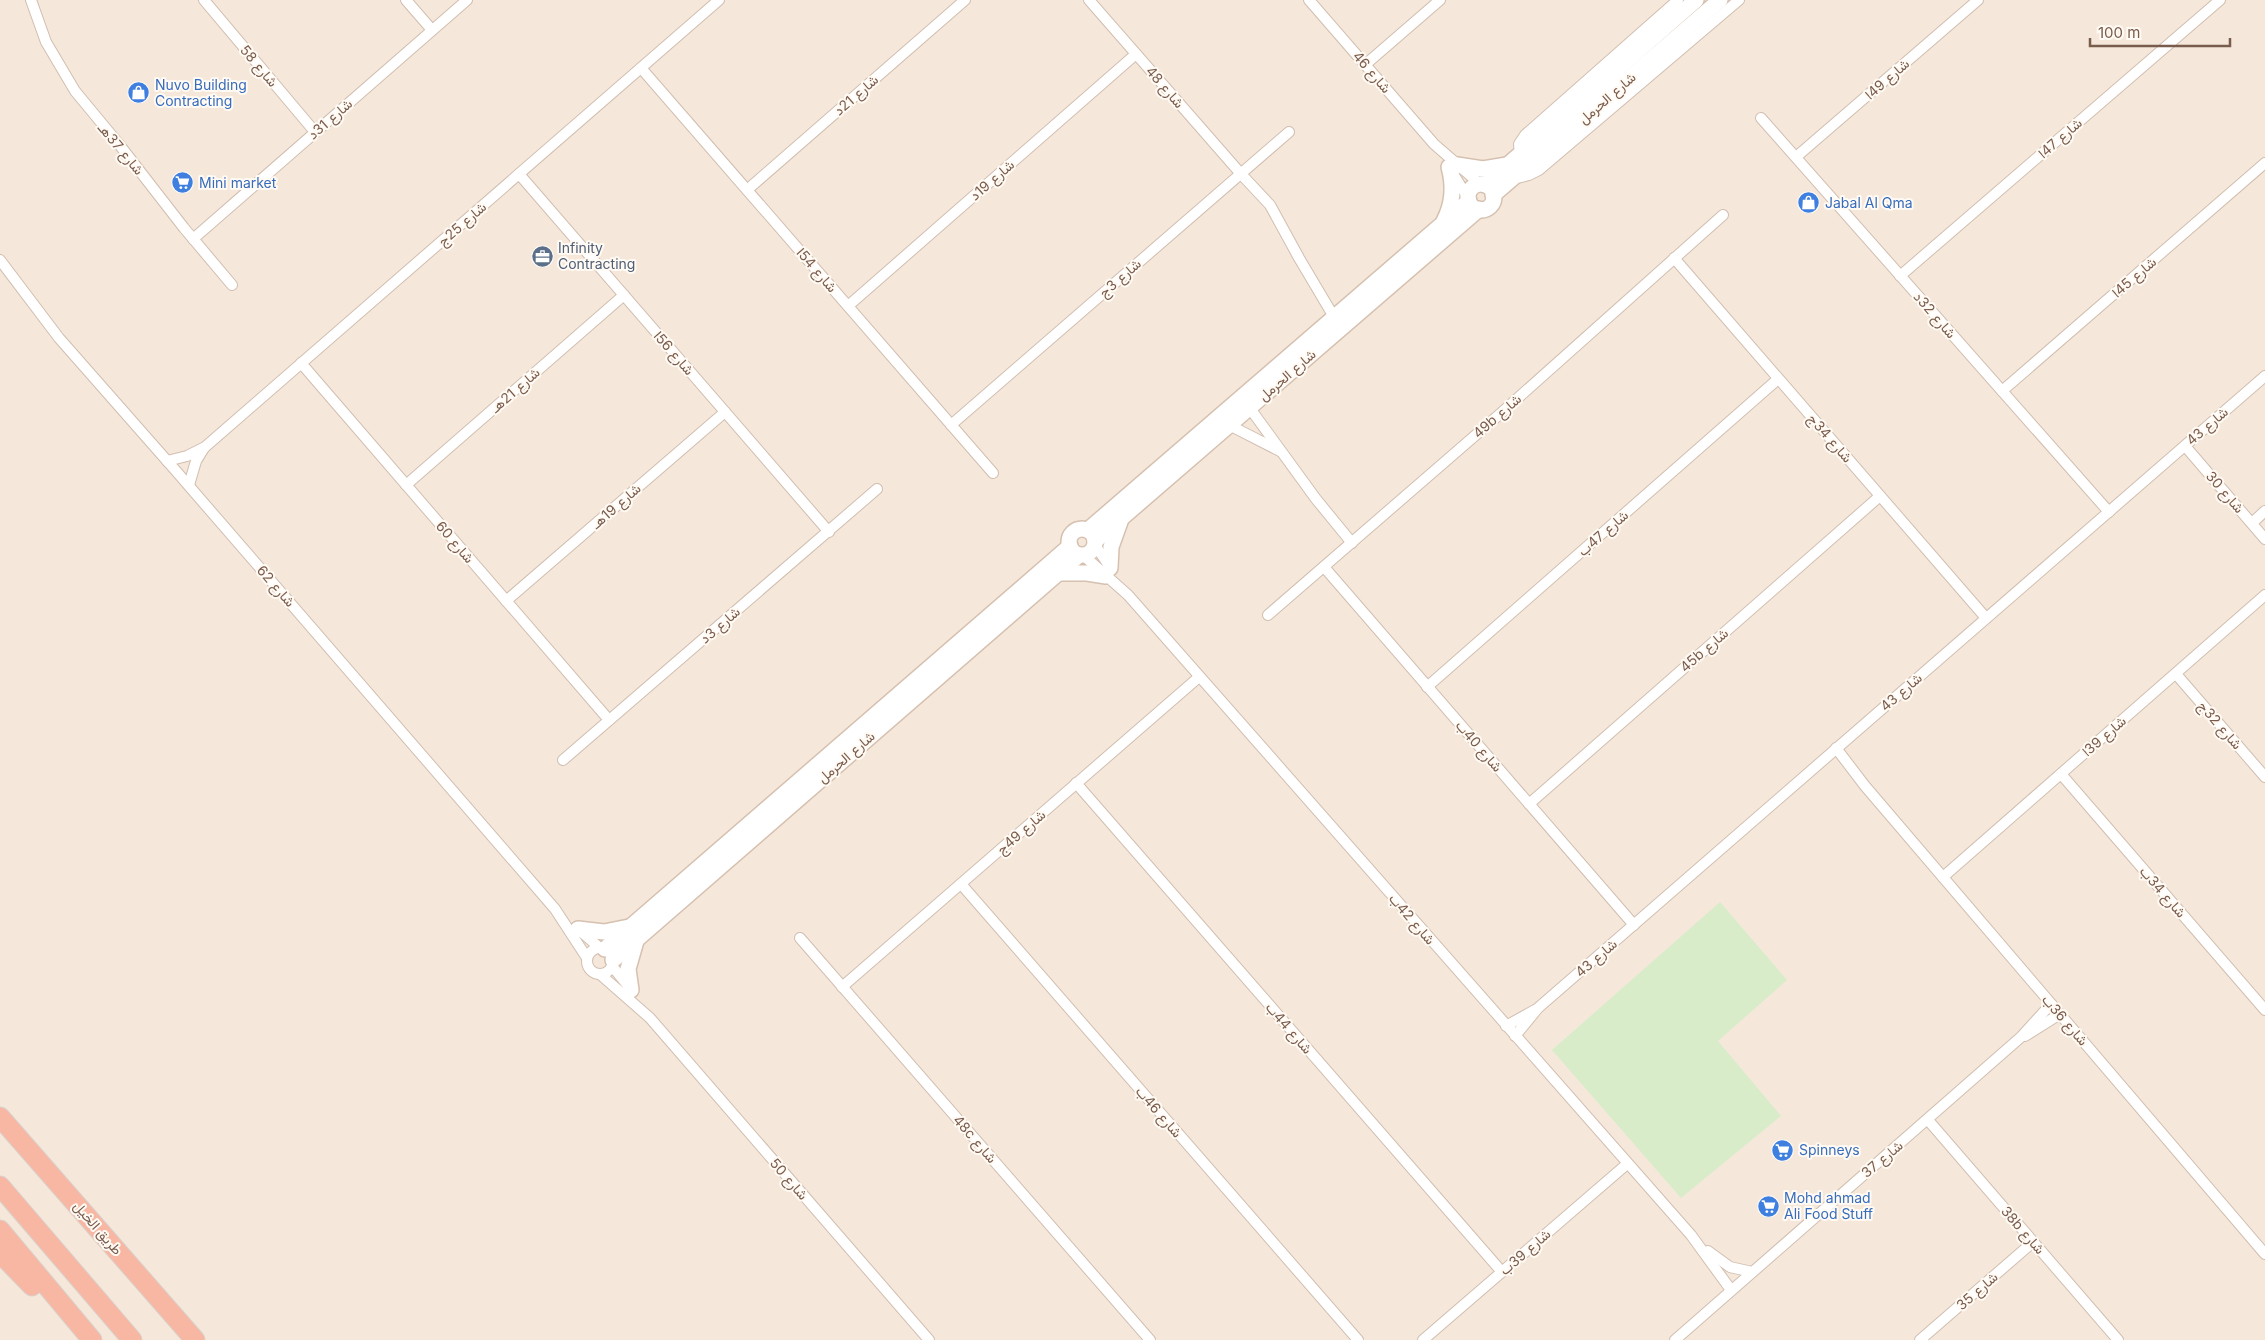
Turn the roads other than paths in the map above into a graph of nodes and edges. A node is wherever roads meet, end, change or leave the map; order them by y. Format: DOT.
graph roads {
  1 [pos="31,0"];
  2 [pos="204,0"];
  3 [pos="406,0"];
  4 [pos="467,0"];
  5 [pos="719,0"];
  6 [pos="965,0"];
  7 [pos="1089,0"];
  8 [pos="1309,0"];
  9 [pos="1439,0"];
  10 [pos="1678,0"];
  11 [pos="1696,0"];
  12 [pos="1720,0"];
  13 [pos="1738,0"];
  14 [pos="1978,0"];
  15 [pos="2220,0"];
  16 [pos="432,30"];
  17 [pos="1136,54"];
  18 [pos="1366,64"];
  19 [pos="641,68"];
  20 [pos="1761,118"];
  21 [pos="315,132"];
  22 [pos="1289,132"];
  23 [pos="1520,155"];
  24 [pos="1796,157"];
  25 [pos="2265,163"];
  26 [pos="1453,166"];
  27 [pos="1510,172"];
  28 [pos="519,174"];
  29 [pos="1240,174"];
  30 [pos="1486,188"];
  31 [pos="747,190"];
  32 [pos="1472,203"];
  33 [pos="1723,215"];
  34 [pos="1442,224"];
  35 [pos="193,238"];
  36 [pos="1674,258"];
  37 [pos="0,260"];
  38 [pos="1900,276"];
  39 [pos="232,285"];
  40 [pos="624,295"];
  41 [pos="848,306"];
  42 [pos="1334,317"];
  43 [pos="301,363"];
  44 [pos="2265,376"];
  45 [pos="1778,379"];
  46 [pos="2002,391"];
  47 [pos="1249,407"];
  48 [pos="725,412"];
  49 [pos="951,425"];
  50 [pos="1229,425"];
  51 [pos="2185,446"];
  52 [pos="205,447"];
  53 [pos="1283,452"];
  54 [pos="167,461"];
  55 [pos="993,473"];
  56 [pos="406,484"];
  57 [pos="188,485"];
  58 [pos="877,489"];
  59 [pos="1880,496"];
  60 [pos="2265,511"];
  61 [pos="2109,512"];
  62 [pos="1122,518"];
  63 [pos="2252,523"];
  64 [pos="829,532"];
  65 [pos="1093,539"];
  66 [pos="2265,539"];
  67 [pos="1352,543"];
  68 [pos="1077,552"];
  69 [pos="1324,568"];
  70 [pos="1108,572"];
  71 [pos="1058,573"];
  72 [pos="2265,595"];
  73 [pos="506,601"];
  74 [pos="1268,615"];
  75 [pos="1986,618"];
  76 [pos="2176,674"];
  77 [pos="1199,676"];
  78 [pos="1427,687"];
  79 [pos="609,720"];
  80 [pos="1834,751"];
  81 [pos="562,760"];
  82 [pos="2061,774"];
  83 [pos="2265,777"];
  84 [pos="1076,783"];
  85 [pos="1528,804"];
  86 [pos="1942,877"];
  87 [pos="961,884"];
  88 [pos="554,909"];
  89 [pos="1634,925"];
  90 [pos="578,929"];
  91 [pos="633,933"];
  92 [pos="800,938"];
  93 [pos="608,956"];
  94 [pos="586,958"];
  95 [pos="601,975"];
  96 [pos="842,987"];
  97 [pos="631,990"];
  98 [pos="2051,1004"];
  99 [pos="1538,1008"];
  100 [pos="2265,1010"];
  101 [pos="2060,1014"];
  102 [pos="650,1018"];
  103 [pos="1506,1026"];
  104 [pos="1514,1036"];
  105 [pos="2022,1037"];
  106 [pos="0,1117"];
  107 [pos="1928,1120"];
  108 [pos="1627,1164"];
  109 [pos="0,1186"];
  110 [pos="0,1230"];
  111 [pos="1697,1242"];
  112 [pos="2033,1242"];
  113 [pos="0,1253"];
  114 [pos="2265,1254"];
  115 [pos="1502,1272"];
  116 [pos="1752,1272"];
  117 [pos="1731,1290"];
  118 [pos="85,1340"];
  119 [pos="92,1340"];
  120 [pos="132,1340"];
  121 [pos="195,1340"];
  122 [pos="929,1340"];
  123 [pos="1150,1340"];
  124 [pos="1358,1340"];
  125 [pos="1423,1340"];
  126 [pos="1675,1340"];
  127 [pos="1920,1340"];
  128 [pos="2118,1340"];
  1 -- 35 [label="street, شارع 37هـ"];
  2 -- 21 [label="street, شارع 58"];
  3 -- 16 [label="street"];
  4 -- 16 [label="street, شارع 31د"];
  5 -- 19 [label="street, شارع 25ج"];
  6 -- 31 [label="street, شارع 21د"];
  7 -- 17 [label="street, شارع 48"];
  8 -- 18 [label="street, شارع 46"];
  9 -- 18 [label="street"];
  10 -- 23 [label="street"];
  11 -- 23 [label="street, شارع الحرمل"];
  12 -- 27 [label="street, شارع الحرمل"];
  13 -- 27 [label="street"];
  14 -- 24 [label="street, شارع 49ا"];
  15 -- 38 [label="street, شارع 47ا"];
  16 -- 21 [label="street, شارع 31د"];
  17 -- 29 [label="street, شارع 48"];
  17 -- 41 [label="street, شارع 19د"];
  18 -- 26 [label="street, شارع 46"];
  19 -- 28 [label="street, شارع 25ج"];
  19 -- 31 [label="street, شارع 54ا"];
  20 -- 24 [label="street, شارع 32د"];
  21 -- 35 [label="street, شارع 31د"];
  22 -- 29 [label="street, شارع 3ج"];
  23 -- 27 [label="street, شارع الحرمل"];
  24 -- 38 [label="street, شارع 32د"];
  25 -- 46 [label="street, شارع 45ا"];
  26 -- 27 [label="street"];
  26 -- 30 [label="street, شارع 46"];
  26 -- 32 [label="street, شارع 46"];
  26 -- 34 [label="street"];
  27 -- 30 [label="street, شارع الحرمل"];
  28 -- 40 [label="street, شارع 56ا"];
  28 -- 43 [label="street, شارع 25ج"];
  29 -- 42 [label="street, شارع 48"];
  29 -- 49 [label="street, شارع 3ج"];
  30 -- 32 [label="street"];
  30 -- 32 [label="street"];
  31 -- 41 [label="street, شارع 54ا"];
  32 -- 34 [label="street, شارع الحرمل"];
  32 -- 47 [label="street, شارع الحرمل"];
  33 -- 36 [label="street, 49b شارع"];
  34 -- 42 [label="street, شارع الحرمل"];
  35 -- 39 [label="street, شارع 37هـ"];
  36 -- 45 [label="street, شارع 34ج"];
  36 -- 67 [label="street, 49b شارع"];
  37 -- 54 [label="street, شارع 62"];
  38 -- 46 [label="street, شارع 32د"];
  40 -- 48 [label="street, شارع 56ا"];
  40 -- 56 [label="street, شارع 21هـ"];
  41 -- 49 [label="street, شارع 54ا"];
  42 -- 65 [label="street, شارع الحرمل"];
  43 -- 52 [label="street, شارع 25ج"];
  43 -- 56 [label="street, شارع 60"];
  44 -- 51 [label="street, شارع 43"];
  45 -- 59 [label="street, شارع 34ج"];
  45 -- 78 [label="street, شارع 47ب"];
  46 -- 61 [label="street, شارع 32د"];
  47 -- 50 [label="street, شارع الحرمل"];
  47 -- 53 [label="street"];
  48 -- 64 [label="street, شارع 56ا"];
  48 -- 73 [label="street, شارع 19هـ"];
  49 -- 55 [label="street, شارع 54ا"];
  50 -- 53 [label="street"];
  50 -- 62 [label="street, شارع الحرمل"];
  51 -- 61 [label="street, شارع 43"];
  51 -- 63 [label="street, شارع 30"];
  52 -- 54 [label="street, شارع 25ج"];
  52 -- 57 [label="street, شارع 25ج"];
  53 -- 67 [label="street"];
  54 -- 57 [label="street, شارع 62"];
  56 -- 73 [label="street, شارع 60"];
  57 -- 88 [label="street, شارع 62"];
  58 -- 64 [label="street, شارع 3د"];
  59 -- 75 [label="street, شارع 34ج"];
  59 -- 85 [label="street, 45b شارع"];
  60 -- 63 [label="street"];
  61 -- 75 [label="street, شارع 43"];
  62 -- 65 [label="street, شارع الحرمل"];
  62 -- 70 [label="street"];
  63 -- 66 [label="street, شارع 30"];
  64 -- 79 [label="street, شارع 3د"];
  65 -- 68 [label="street"];
  65 -- 68 [label="street"];
  65 -- 70 [label="street, شارع 42ب"];
  67 -- 69 [label="street, 49b شارع"];
  68 -- 70 [label="street, شارع 42ب"];
  68 -- 71 [label="street, شارع الحرمل"];
  68 -- 91 [label="street, شارع الحرمل"];
  69 -- 74 [label="street, 49b شارع"];
  69 -- 78 [label="street, شارع 40ب"];
  70 -- 71 [label="street"];
  70 -- 77 [label="street, شارع 42ب"];
  71 -- 91 [label="street, شارع الحرمل"];
  72 -- 76 [label="street, شارع 39ا"];
  73 -- 79 [label="street, شارع 60"];
  75 -- 80 [label="street, شارع 43"];
  76 -- 82 [label="street, شارع 39ا"];
  76 -- 83 [label="street, شارع 32ج"];
  77 -- 84 [label="street, شارع 49ج"];
  77 -- 103 [label="street, شارع 42ب"];
  78 -- 85 [label="street, شارع 40ب"];
  79 -- 81 [label="street, شارع 3د"];
  80 -- 86 [label="street, شارع 36ب"];
  80 -- 89 [label="street, شارع 43"];
  82 -- 86 [label="street, شارع 39ا"];
  82 -- 100 [label="street, شارع 34ب"];
  84 -- 87 [label="street, شارع 49ج"];
  84 -- 115 [label="street, شارع 44ب"];
  85 -- 89 [label="street, شارع 40ب"];
  86 -- 98 [label="street, شارع 36ب"];
  87 -- 96 [label="street, شارع 49ج"];
  87 -- 124 [label="street, شارع 46ب"];
  88 -- 90 [label="street, شارع 62"];
  88 -- 94 [label="street, شارع 62"];
  89 -- 99 [label="street, شارع 43"];
  90 -- 91 [label="street"];
  90 -- 93 [label="street, شارع 62"];
  91 -- 93 [label="street, شارع الحرمل"];
  91 -- 97 [label="street"];
  92 -- 96 [label="street, 48c شارع"];
  93 -- 94 [label="street"];
  93 -- 95 [label="street"];
  93 -- 97 [label="street, شارع 50"];
  94 -- 95 [label="street"];
  95 -- 102 [label="street, شارع 50"];
  96 -- 123 [label="street, 48c شارع"];
  97 -- 102 [label="street, شارع 50"];
  98 -- 101 [label="street, شارع 36ب"];
  98 -- 105 [label="street, شارع 37"];
  99 -- 103 [label="street, شارع 43"];
  99 -- 104 [label="street, شارع 43"];
  101 -- 105 [label="street, شارع 37"];
  101 -- 114 [label="street, شارع 36ب"];
  102 -- 122 [label="street, شارع 50"];
  103 -- 104 [label="street, شارع 42ب"];
  104 -- 108 [label="street, شارع 42ب"];
  105 -- 107 [label="street, شارع 37"];
  106 -- 121 [label="highway, طريق الخيل"];
  107 -- 112 [label="street, 38b شارع"];
  107 -- 116 [label="street, شارع 37"];
  108 -- 111 [label="street, شارع 42ب"];
  108 -- 115 [label="street, شارع 39ب"];
  109 -- 120 [label="highway"];
  110 -- 119 [label="highway"];
  111 -- 116 [label="street, شارع 42ب"];
  111 -- 117 [label="street, شارع 42ب"];
  112 -- 127 [label="street, شارع 35"];
  112 -- 128 [label="street, 38b شارع"];
  113 -- 118 [label="highway"];
  115 -- 125 [label="street, شارع 39ب"];
  116 -- 117 [label="street, شارع 37"];
  117 -- 126 [label="street, شارع 37"];
}
